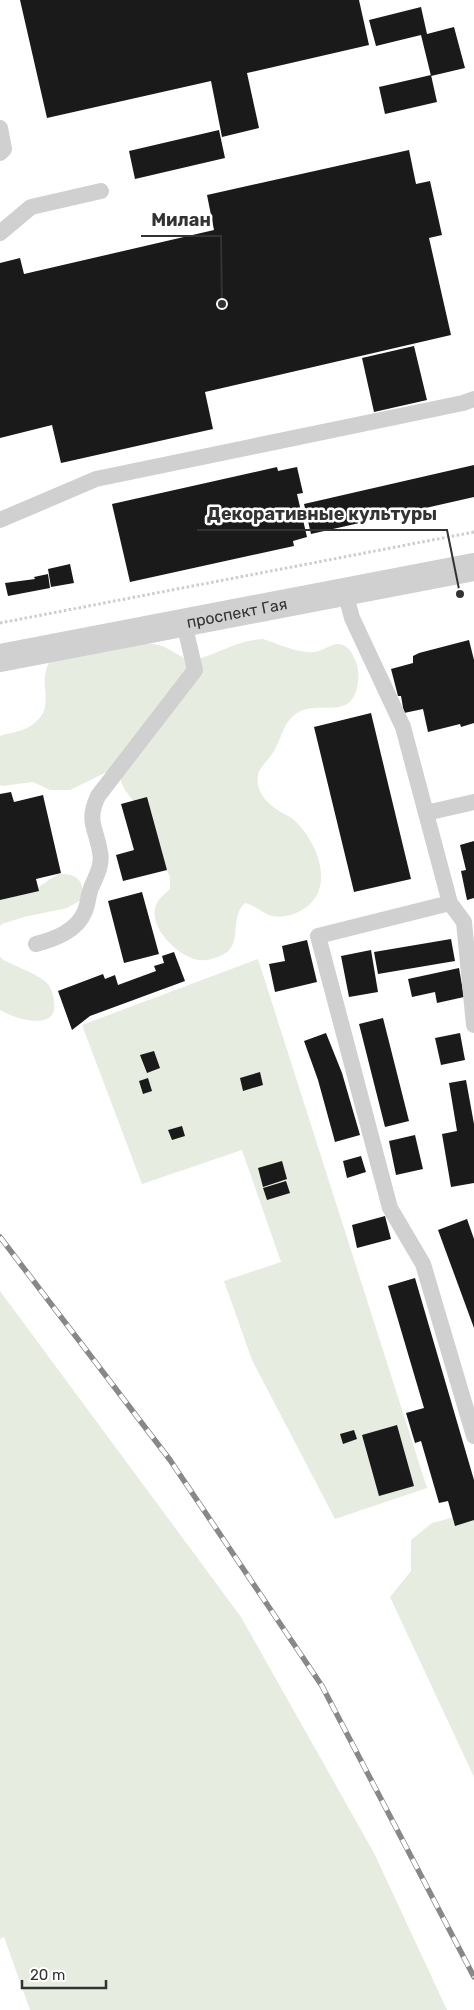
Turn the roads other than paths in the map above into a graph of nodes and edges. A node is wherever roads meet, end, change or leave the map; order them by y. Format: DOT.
graph roads {
  1 [pos="0,128"];
  2 [pos="0,153"];
  3 [pos="101,191"];
  4 [pos="0,233"];
  5 [pos="474,399"];
  6 [pos="0,520"];
  7 [pos="474,567"];
  8 [pos="346,592"];
  9 [pos="184,623"];
  10 [pos="0,656"];
  11 [pos="474,802"];
  12 [pos="426,813"];
  13 [pos="450,903"];
  14 [pos="36,944"];
  15 [pos="474,1025"];
  16 [pos="474,1436"];
  1 -- 2 [label="lane"];
  3 -- 4 [label="lane"];
  5 -- 6 [label="lane"];
  7 -- 8 [label="street, проспект Гая"];
  8 -- 9 [label="street, проспект Гая"];
  8 -- 12 [label="lane"];
  9 -- 10 [label="street, проспект Гая"];
  9 -- 14 [label="lane"];
  11 -- 12 [label="lane"];
  12 -- 13 [label="lane"];
  13 -- 15 [label="lane"];
  13 -- 16 [label="lane"];
}
